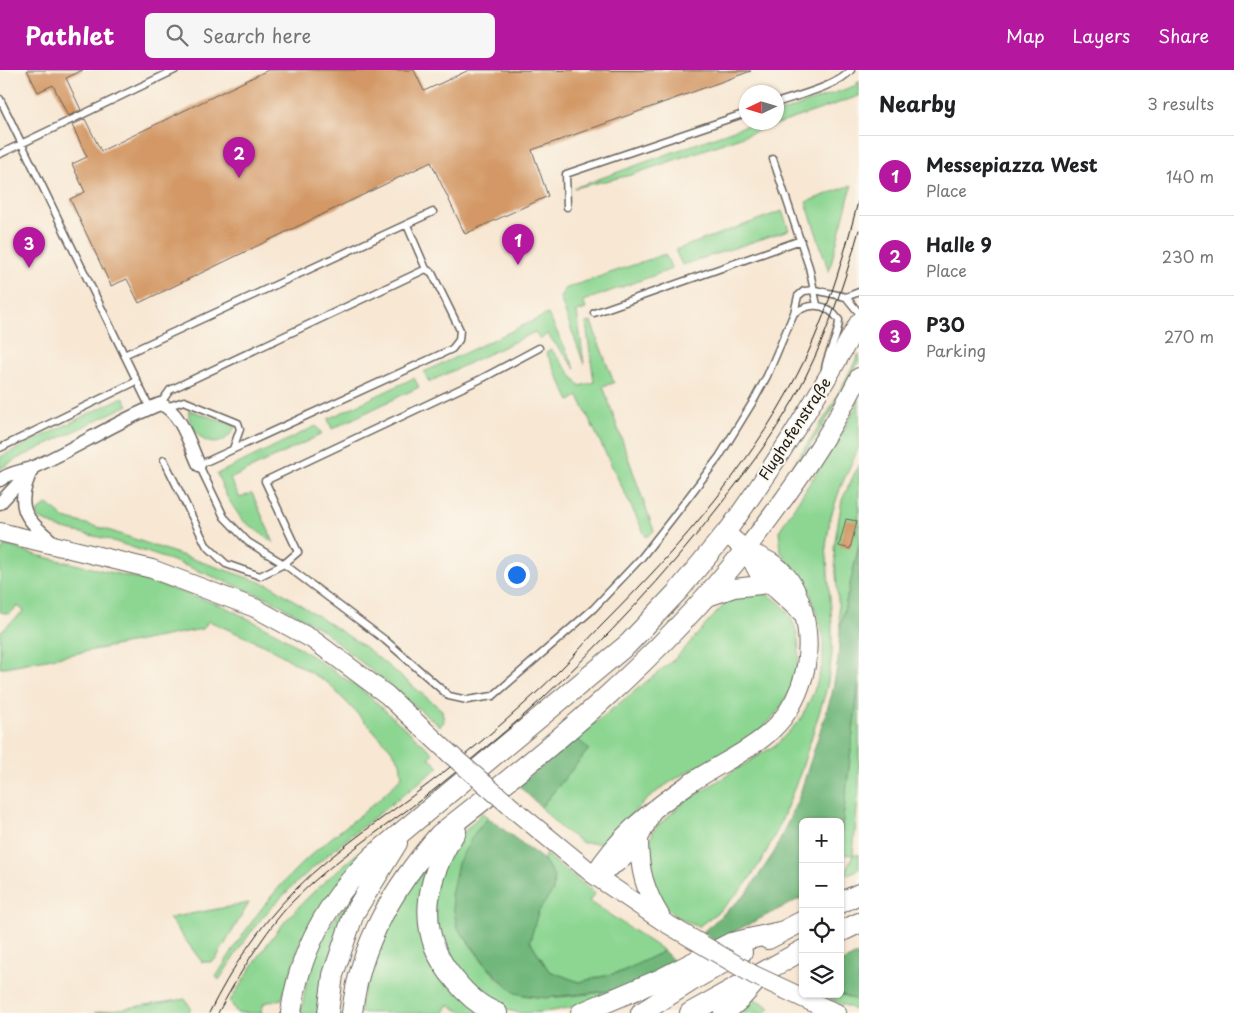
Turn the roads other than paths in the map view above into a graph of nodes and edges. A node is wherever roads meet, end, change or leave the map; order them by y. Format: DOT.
graph roads {
  1 [pos="175,70"];
  2 [pos="850,70"];
  3 [pos="0,99"];
  4 [pos="784,100"];
  5 [pos="739,115"];
  6 [pos="22,143"];
  7 [pos="0,154"];
  8 [pos="773,159"];
  9 [pos="567,207"];
  10 [pos="433,212"];
  11 [pos="406,225"];
  12 [pos="801,240"];
  13 [pos="426,269"];
  14 [pos="815,290"];
  15 [pos="859,292"];
  16 [pos="846,297"];
  17 [pos="817,305"];
  18 [pos="594,313"];
  19 [pos="794,313"];
  20 [pos="859,313"];
  21 [pos="859,322"];
  22 [pos="539,348"];
  23 [pos="124,355"];
  24 [pos="859,377"];
  25 [pos="137,381"];
  26 [pos="823,388"];
  27 [pos="159,406"];
  28 [pos="0,448"];
  29 [pos="233,449"];
  30 [pos="164,460"];
  31 [pos="199,464"];
  32 [pos="34,468"];
  33 [pos="0,480"];
  34 [pos="0,503"];
  35 [pos="0,532"];
  36 [pos="726,533"];
  37 [pos="56,545"];
  38 [pos="746,549"];
  39 [pos="284,564"];
  40 [pos="769,584"];
  41 [pos="708,597"];
  42 [pos="806,618"];
  43 [pos="474,808"];
  44 [pos="653,811"];
  45 [pos="405,831"];
  46 [pos="639,839"];
  47 [pos="594,875"];
  48 [pos="859,894"];
  49 [pos="844,901"];
  50 [pos="664,922"];
  51 [pos="859,922"];
  52 [pos="799,923"];
  53 [pos="844,930"];
  54 [pos="780,932"];
  55 [pos="799,952"];
  56 [pos="768,968"];
  57 [pos="292,1013"];
  58 [pos="328,1013"];
  59 [pos="352,1013"];
  60 [pos="497,1013"];
  61 [pos="581,1013"];
  62 [pos="641,1013"];
  63 [pos="690,1013"];
  64 [pos="724,1013"];
  65 [pos="837,1013"];
  1 -- 6 [label="lane"];
  2 -- 4 [label="lane"];
  3 -- 6 [label="lane"];
  5 -- 9 [label="lane"];
  6 -- 7 [label="lane"];
  6 -- 23 [label="lane"];
  8 -- 12 [label="lane"];
  10 -- 11 [label="lane"];
  11 -- 13 [label="lane"];
  11 -- 23 [label="lane"];
  12 -- 14 [label="lane"];
  12 -- 18 [label="lane"];
  13 -- 27 [label="lane"];
  13 -- 29 [label="lane"];
  14 -- 16 [label="lane"];
  14 -- 17 [label="lane"];
  14 -- 19 [label="lane"];
  15 -- 16 [label="lane"];
  16 -- 20 [label="lane"];
  17 -- 19 [label="lane"];
  17 -- 26 [label="lane"];
  19 -- 39 [label="lane"];
  21 -- 26 [label="main road, Flughafenstraße"];
  22 -- 39 [label="lane"];
  23 -- 25 [label="lane"];
  24 -- 38 [label="main road, Flughafenstraße"];
  25 -- 27 [label="lane"];
  25 -- 28 [label="lane"];
  26 -- 36 [label="main road, Flughafenstraße"];
  27 -- 29 [label="lane"];
  27 -- 31 [label="street"];
  27 -- 32 [label="street"];
  29 -- 31 [label="lane"];
  30 -- 39 [label="lane"];
  31 -- 39 [label="lane"];
  32 -- 33 [label="street"];
  32 -- 34 [label="street"];
  32 -- 37 [label="street"];
  35 -- 37 [label="main road"];
  36 -- 38 [label="main road"];
  36 -- 45 [label="highway"];
  37 -- 47 [label="main road, bridge"];
  38 -- 40 [label="main road"];
  38 -- 41 [label="highway"];
  38 -- 42 [label="main road"];
  40 -- 41 [label="main road"];
  40 -- 42 [label="main road"];
  41 -- 43 [label="highway"];
  42 -- 44 [label="main road"];
  43 -- 59 [label="highway"];
  43 -- 60 [label="highway"];
  44 -- 46 [label="main road"];
  44 -- 47 [label="main road"];
  45 -- 57 [label="highway"];
  45 -- 58 [label="highway"];
  46 -- 47 [label="main road"];
  46 -- 50 [label="main road"];
  47 -- 50 [label="main road"];
  48 -- 49 [label="highway"];
  50 -- 65 [label="main road, bridge"];
  51 -- 53 [label="highway"];
  52 -- 54 [label="highway"];
  54 -- 61 [label="highway"];
  54 -- 62 [label="highway"];
  55 -- 56 [label="highway"];
  56 -- 63 [label="highway"];
  56 -- 64 [label="highway"];
}
